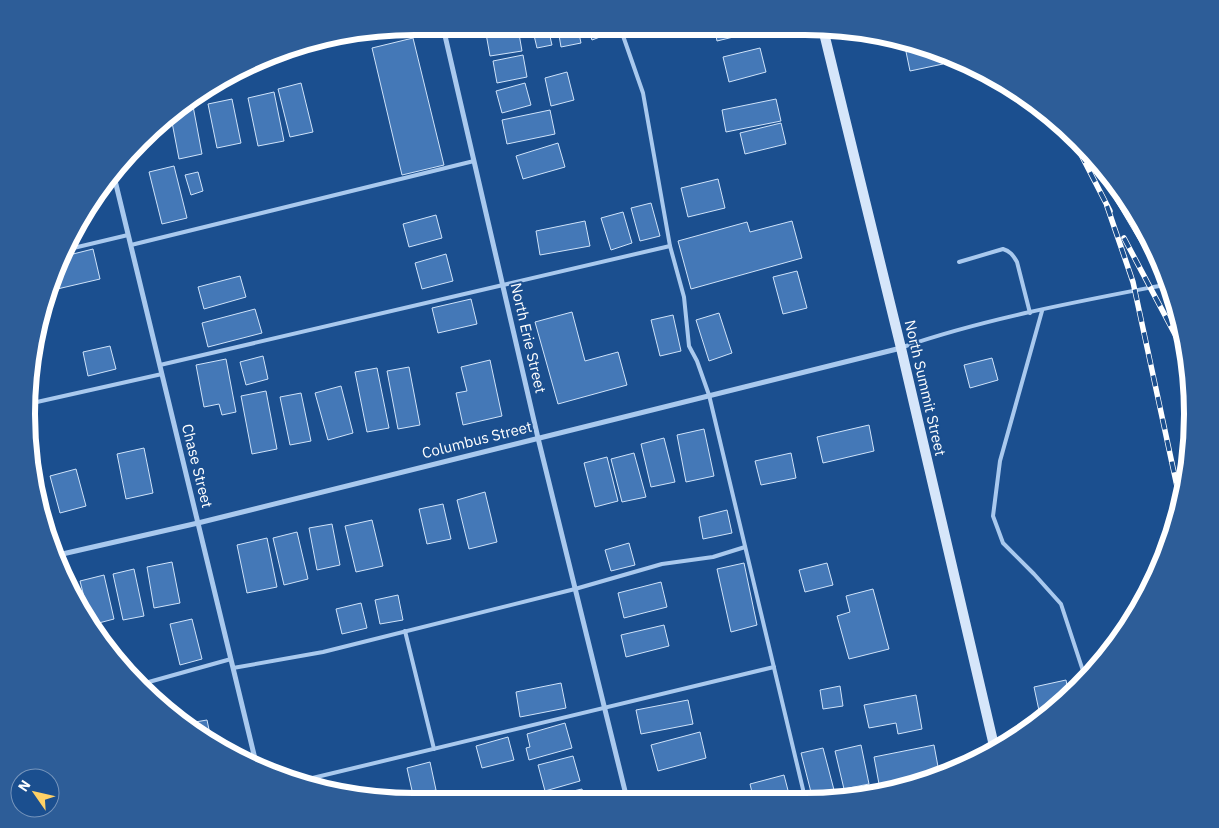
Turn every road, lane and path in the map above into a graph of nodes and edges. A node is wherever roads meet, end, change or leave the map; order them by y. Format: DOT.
graph roads {
  1 [pos="445,35"];
  2 [pos="623,35"];
  3 [pos="825,36"];
  4 [pos="474,161"];
  5 [pos="115,181"];
  6 [pos="128,235"];
  7 [pos="130,245"];
  8 [pos="670,246"];
  9 [pos="73,248"];
  10 [pos="960,262"];
  11 [pos="503,285"];
  12 [pos="1161,286"];
  13 [pos="1042,311"];
  14 [pos="1030,313"];
  15 [pos="901,348"];
  16 [pos="160,365"];
  17 [pos="162,374"];
  18 [pos="709,395"];
  19 [pos="35,402"];
  20 [pos="538,438"];
  21 [pos="198,523"];
  22 [pos="746,547"];
  23 [pos="62,554"];
  24 [pos="575,588"];
  25 [pos="405,631"];
  26 [pos="231,659"];
  27 [pos="774,667"];
  28 [pos="233,668"];
  29 [pos="1083,671"];
  30 [pos="147,683"];
  31 [pos="604,708"];
  32 [pos="993,742"];
  33 [pos="434,749"];
  34 [pos="255,758"];
  35 [pos="311,778"];
  36 [pos="625,793"];
  37 [pos="804,793"];
  1 -- 4 [label="street, North Erie Street"];
  2 -- 8 [label="lane"];
  3 -- 15 [label="main road, North Summit Street"];
  4 -- 7 [label="lane"];
  4 -- 11 [label="street, North Erie Street"];
  5 -- 6 [label="street, Chase Street"];
  6 -- 7 [label="street, Chase Street"];
  6 -- 9 [label="lane"];
  7 -- 16 [label="street, Chase Street"];
  8 -- 11 [label="lane"];
  8 -- 18 [label="lane"];
  10 -- 14 [label="lane"];
  11 -- 16 [label="lane"];
  11 -- 20 [label="street, North Erie Street"];
  12 -- 13 [label="lane"];
  13 -- 14 [label="lane"];
  13 -- 29 [label="lane"];
  14 -- 15 [label="lane"];
  15 -- 18 [label="street, Columbus Street"];
  15 -- 32 [label="main road, North Summit Street"];
  16 -- 17 [label="street, Chase Street"];
  17 -- 19 [label="lane"];
  17 -- 21 [label="street, Chase Street"];
  18 -- 20 [label="street, Columbus Street"];
  18 -- 22 [label="lane"];
  20 -- 21 [label="street, Columbus Street"];
  20 -- 24 [label="street, North Erie Street"];
  21 -- 23 [label="street, Columbus Street"];
  21 -- 26 [label="street, Chase Street"];
  22 -- 24 [label="lane"];
  22 -- 27 [label="lane"];
  24 -- 25 [label="lane"];
  24 -- 31 [label="street, North Erie Street"];
  25 -- 28 [label="lane"];
  25 -- 33 [label="lane"];
  26 -- 28 [label="street, Chase Street"];
  26 -- 30 [label="lane"];
  27 -- 31 [label="lane"];
  27 -- 37 [label="lane"];
  28 -- 34 [label="street, Chase Street"];
  31 -- 33 [label="lane"];
  31 -- 36 [label="street, North Erie Street"];
  33 -- 35 [label="lane"];
}
